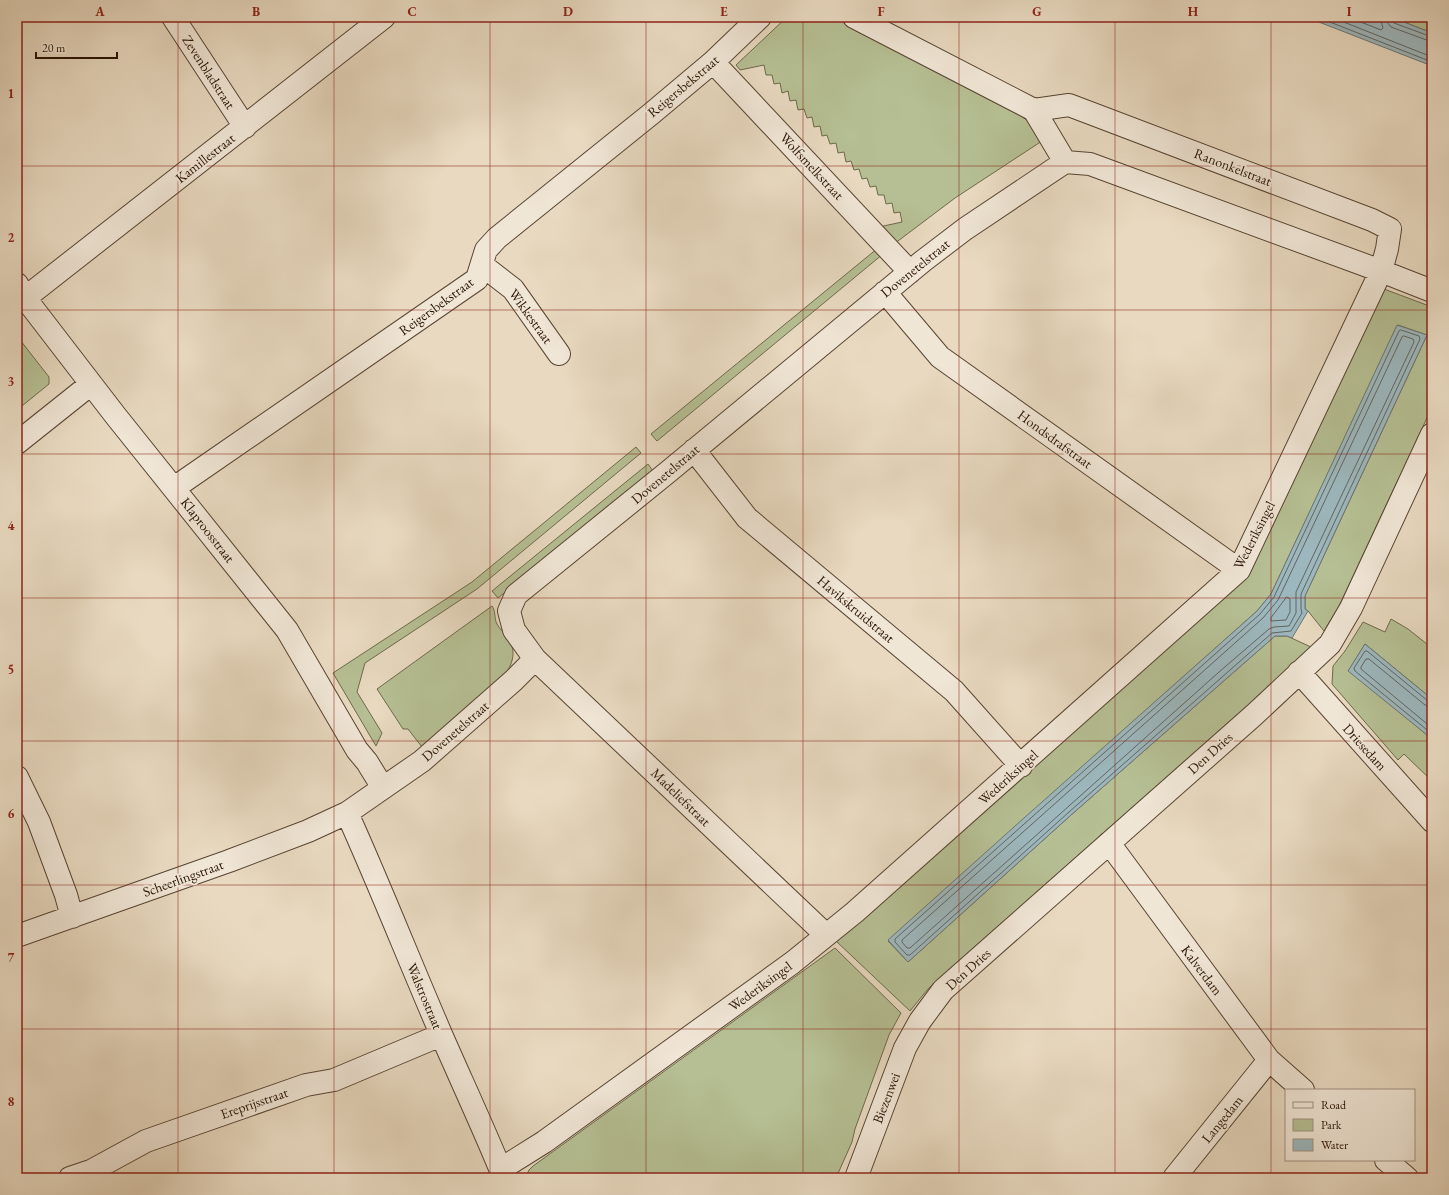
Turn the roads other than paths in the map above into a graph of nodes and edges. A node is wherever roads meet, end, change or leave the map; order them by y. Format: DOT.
graph roads {
  1 [pos="173,17"];
  2 [pos="384,17"];
  3 [pos="760,17"];
  4 [pos="854,17"];
  5 [pos="713,62"];
  6 [pos="1034,110"];
  7 [pos="245,127"];
  8 [pos="1065,162"];
  9 [pos="482,265"];
  10 [pos="1381,270"];
  11 [pos="910,272"];
  12 [pos="21,291"];
  13 [pos="1432,291"];
  14 [pos="885,292"];
  15 [pos="559,354"];
  16 [pos="91,384"];
  17 [pos="1432,434"];
  18 [pos="17,443"];
  19 [pos="694,450"];
  20 [pos="174,488"];
  21 [pos="1239,570"];
  22 [pos="535,659"];
  23 [pos="1299,672"];
  24 [pos="1021,766"];
  25 [pos="17,777"];
  26 [pos="383,788"];
  27 [pos="347,813"];
  28 [pos="1432,821"];
  29 [pos="1109,843"];
  30 [pos="72,917"];
  31 [pos="826,935"];
  32 [pos="17,936"];
  33 [pos="920,1021"];
  34 [pos="441,1035"];
  35 [pos="1269,1060"];
  36 [pos="1302,1089"];
  37 [pos="1387,1161"];
  38 [pos="502,1174"];
  39 [pos="70,1178"];
  40 [pos="856,1178"];
  41 [pos="1174,1178"];
  42 [pos="1408,1178"];
  1 -- 7 [label="street, Zevenbladstraat"];
  2 -- 7 [label="street, Kamillestraat"];
  3 -- 5 [label="street, Reigersbekstraat"];
  4 -- 6 [label="street"];
  5 -- 9 [label="street, Reigersbekstraat"];
  5 -- 11 [label="street, Wolfsmelkstraat"];
  6 -- 8 [label="street"];
  6 -- 10 [label="street, Ranonkelstraat"];
  7 -- 12 [label="street, Kamillestraat"];
  8 -- 10 [label="street"];
  8 -- 11 [label="street, Dovenetelstraat"];
  9 -- 15 [label="street, Wikkestraat"];
  9 -- 20 [label="street, Reigersbekstraat"];
  10 -- 13 [label="street"];
  10 -- 21 [label="street, Wederiksingel"];
  11 -- 14 [label="street, Dovenetelstraat"];
  12 -- 16 [label="street, Klaproosstraat"];
  14 -- 19 [label="street, Dovenetelstraat"];
  14 -- 21 [label="street, Hondsdrafstraat"];
  16 -- 18 [label="street"];
  16 -- 20 [label="street, Klaproosstraat"];
  17 -- 23 [label="street, Den Dries"];
  19 -- 22 [label="street, Dovenetelstraat"];
  19 -- 24 [label="street, Havikskruidstraat"];
  20 -- 26 [label="street, Klaproosstraat"];
  21 -- 24 [label="street, Wederiksingel"];
  22 -- 26 [label="street, Dovenetelstraat"];
  22 -- 31 [label="street, Madeliefstraat"];
  23 -- 28 [label="street, Driesedam"];
  23 -- 29 [label="street, Den Dries"];
  24 -- 31 [label="street, Wederiksingel"];
  25 -- 30 [label="street"];
  26 -- 27 [label="street, Dovenetelstraat"];
  27 -- 30 [label="street, Scheerlingstraat"];
  27 -- 34 [label="street, Walstrostraat"];
  29 -- 33 [label="street, Den Dries"];
  29 -- 35 [label="street, Kalverdam"];
  30 -- 32 [label="street, Scheerlingstraat"];
  31 -- 38 [label="street, Wederiksingel"];
  33 -- 40 [label="street, Biezenwei"];
  34 -- 38 [label="street, Walstrostraat"];
  34 -- 39 [label="street, Ereprijsstraat"];
  35 -- 36 [label="street, Kalverdam"];
  35 -- 41 [label="street, Langedam"];
  37 -- 42 [label="street"];
}
